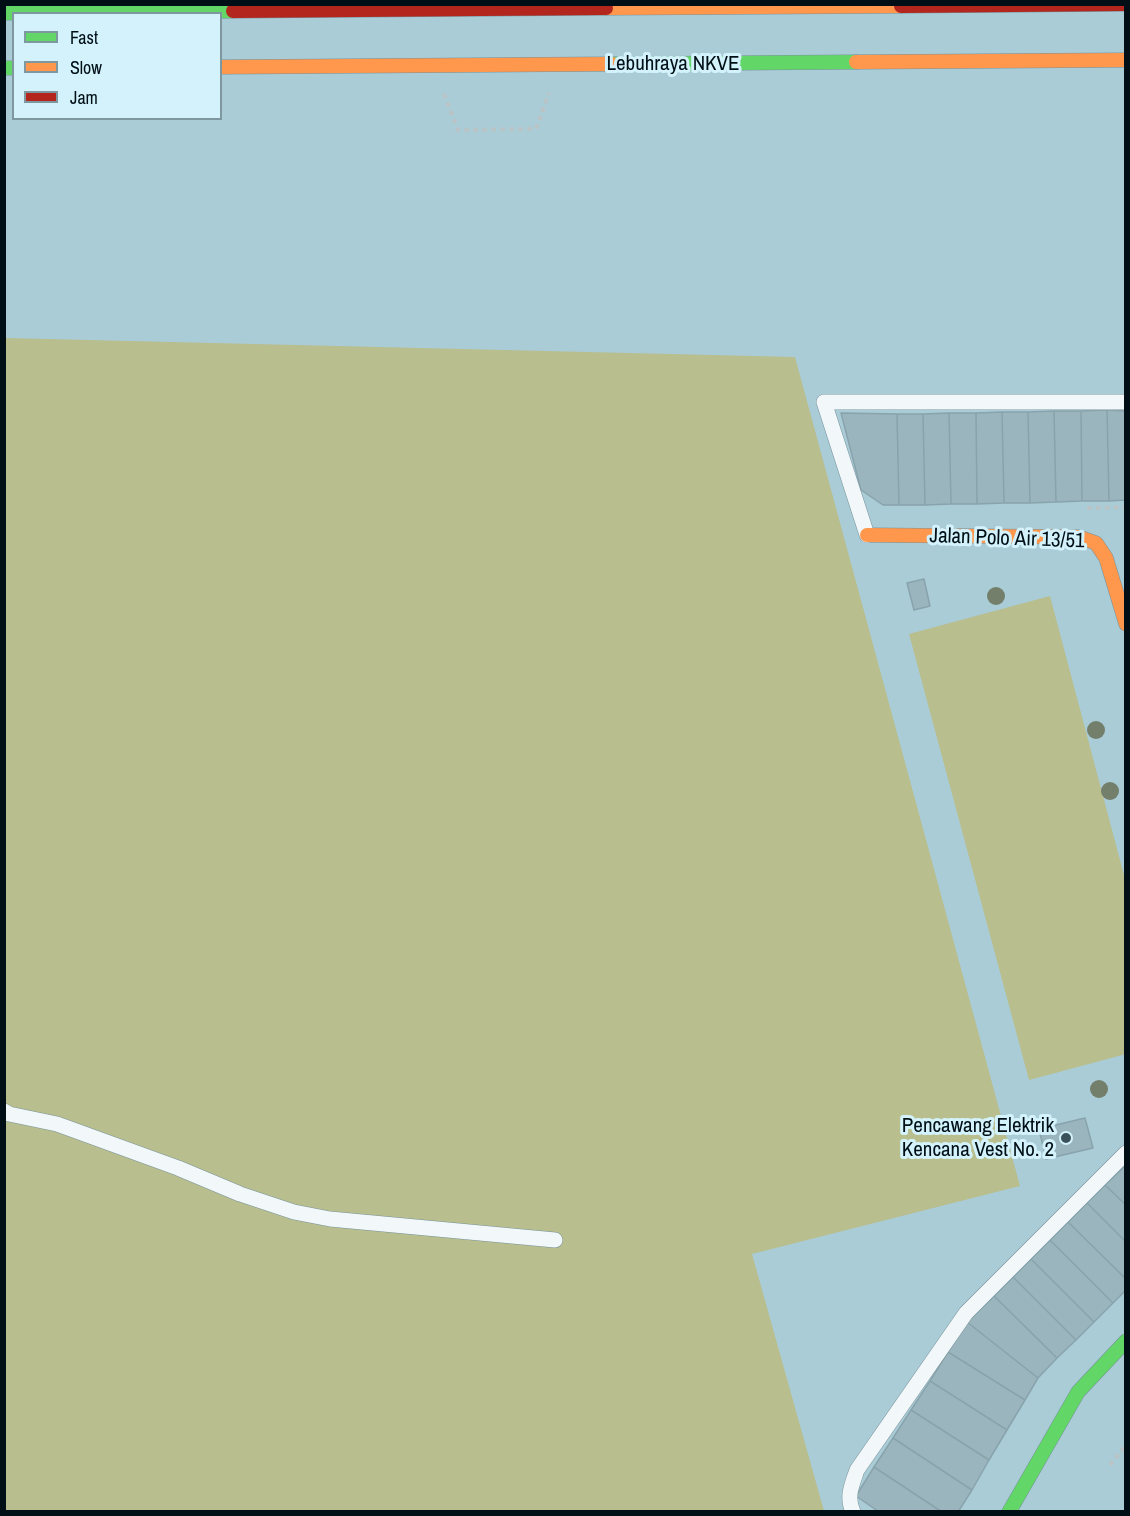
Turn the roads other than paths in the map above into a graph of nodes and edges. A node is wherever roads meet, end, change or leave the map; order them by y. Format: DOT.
graph roads {
  1 [pos="1125,4"];
  2 [pos="129,12"];
  3 [pos="1125,60"];
  4 [pos="222,67"];
  5 [pos="1125,402"];
  6 [pos="867,535"];
  7 [pos="1125,624"];
  8 [pos="4,1111"];
  9 [pos="1125,1153"];
  10 [pos="555,1240"];
  11 [pos="1125,1341"];
  12 [pos="853,1512"];
  13 [pos="1009,1512"];
  1 -- 2 [label="main road"];
  3 -- 4 [label="main road, Lebuhraya NKVE"];
  5 -- 6 [label="lane"];
  6 -- 7 [label="main road, Jalan Polo Air 13/51"];
  8 -- 10 [label="lane"];
  9 -- 12 [label="lane"];
  11 -- 13 [label="main road"];
}
